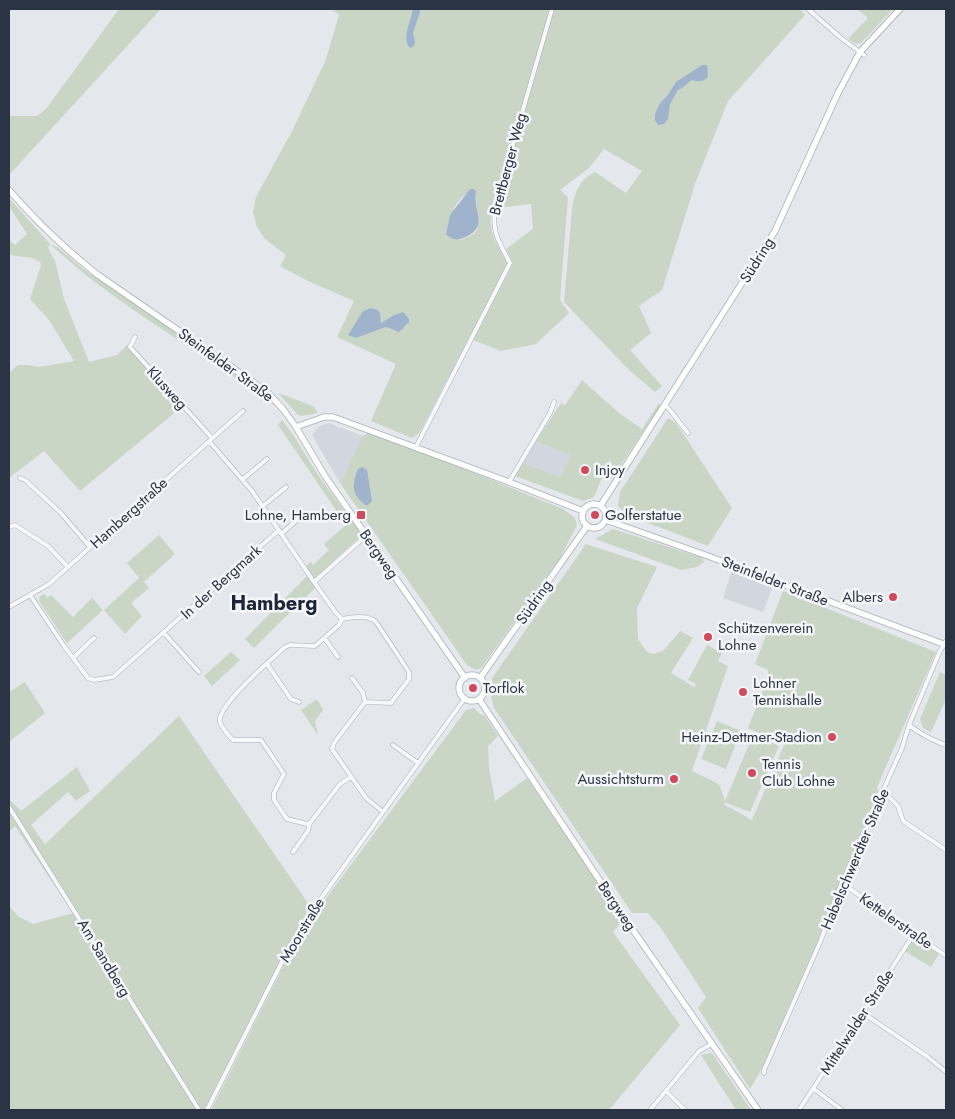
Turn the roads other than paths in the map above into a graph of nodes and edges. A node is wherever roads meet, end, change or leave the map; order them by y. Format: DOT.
graph roads {
  1 [pos="552,9"];
  2 [pos="808,9"];
  3 [pos="900,9"];
  4 [pos="862,54"];
  5 [pos="9,190"];
  6 [pos="134,337"];
  7 [pos="554,402"];
  8 [pos="665,404"];
  9 [pos="243,411"];
  10 [pos="296,427"];
  11 [pos="688,433"];
  12 [pos="211,440"];
  13 [pos="416,447"];
  14 [pos="267,459"];
  15 [pos="20,478"];
  16 [pos="243,479"];
  17 [pos="509,482"];
  18 [pos="286,487"];
  19 [pos="601,505"];
  20 [pos="263,506"];
  21 [pos="583,511"];
  22 [pos="304,514"];
  23 [pos="606,520"];
  24 [pos="587,526"];
  25 [pos="9,527"];
  26 [pos="280,532"];
  27 [pos="368,534"];
  28 [pos="90,547"];
  29 [pos="68,567"];
  30 [pos="314,582"];
  31 [pos="30,595"];
  32 [pos="9,607"];
  33 [pos="342,619"];
  34 [pos="164,633"];
  35 [pos="94,638"];
  36 [pos="324,639"];
  37 [pos="945,643"];
  38 [pos="338,657"];
  39 [pos="73,658"];
  40 [pos="267,664"];
  41 [pos="199,672"];
  42 [pos="352,678"];
  43 [pos="465,678"];
  44 [pos="480,678"];
  45 [pos="465,698"];
  46 [pos="480,699"];
  47 [pos="298,702"];
  48 [pos="364,702"];
  49 [pos="909,725"];
  50 [pos="393,745"];
  51 [pos="946,745"];
  52 [pos="418,763"];
  53 [pos="351,777"];
  54 [pos="883,791"];
  55 [pos="9,807"];
  56 [pos="383,812"];
  57 [pos="310,823"];
  58 [pos="946,850"];
  59 [pos="293,852"];
  60 [pos="846,886"];
  61 [pos="914,934"];
  62 [pos="946,956"];
  63 [pos="863,1013"];
  64 [pos="712,1044"];
  65 [pos="946,1072"];
  66 [pos="764,1073"];
  67 [pos="814,1089"];
  68 [pos="666,1091"];
  69 [pos="199,1110"];
  70 [pos="208,1110"];
  71 [pos="650,1110"];
  72 [pos="685,1110"];
  73 [pos="758,1110"];
  74 [pos="799,1110"];
  75 [pos="842,1110"];
  1 -- 13 [label="street, Brettberger Weg"];
  2 -- 4 [label="street"];
  3 -- 4 [label="main road, Südring"];
  4 -- 8 [label="main road, Südring"];
  5 -- 10 [label="main road, Steinfelder Straße"];
  6 -- 12 [label="street, Klusweg"];
  7 -- 17 [label="street"];
  8 -- 11 [label="street"];
  8 -- 19 [label="main road, Südring"];
  9 -- 12 [label="street, Hambergstraße"];
  10 -- 13 [label="main road"];
  10 -- 27 [label="main road, Bergweg"];
  12 -- 16 [label="street"];
  12 -- 28 [label="street, Hambergstraße"];
  13 -- 17 [label="main road"];
  14 -- 16 [label="street"];
  15 -- 28 [label="street"];
  16 -- 20 [label="street"];
  17 -- 21 [label="main road"];
  18 -- 20 [label="street"];
  19 -- 21 [label="main road"];
  19 -- 23 [label="main road"];
  20 -- 26 [label="street"];
  21 -- 24 [label="main road"];
  22 -- 26 [label="street, In der Bergmark"];
  23 -- 24 [label="main road"];
  23 -- 37 [label="main road, Steinfelder Straße"];
  24 -- 44 [label="main road, Südring"];
  25 -- 29 [label="street"];
  26 -- 30 [label="street"];
  26 -- 34 [label="street, In der Bergmark"];
  27 -- 30 [label="street"];
  27 -- 43 [label="main road, Bergweg"];
  28 -- 29 [label="street, Hambergstraße"];
  29 -- 31 [label="street, Hambergstraße"];
  30 -- 33 [label="street"];
  31 -- 32 [label="street, Hambergstraße"];
  31 -- 39 [label="street, In der Bergmark"];
  33 -- 36 [label="street"];
  33 -- 48 [label="street"];
  34 -- 39 [label="street, In der Bergmark"];
  34 -- 41 [label="street"];
  35 -- 39 [label="street"];
  36 -- 38 [label="street"];
  36 -- 40 [label="street"];
  37 -- 49 [label="street, Habelschwerdter Straße"];
  40 -- 47 [label="street"];
  40 -- 57 [label="street"];
  42 -- 48 [label="street"];
  43 -- 44 [label="main road"];
  43 -- 45 [label="main road"];
  44 -- 46 [label="main road"];
  45 -- 46 [label="main road"];
  45 -- 52 [label="street, Moorstraße"];
  46 -- 64 [label="main road, Bergweg"];
  48 -- 53 [label="street"];
  49 -- 51 [label="street"];
  49 -- 54 [label="street, Habelschwerdter Straße"];
  50 -- 52 [label="street"];
  52 -- 56 [label="street, Moorstraße"];
  53 -- 56 [label="street"];
  53 -- 57 [label="street"];
  54 -- 58 [label="street"];
  54 -- 66 [label="street, Habelschwerdter Straße"];
  55 -- 69 [label="street, Am Sandberg"];
  56 -- 70 [label="street, Moorstraße"];
  57 -- 59 [label="street"];
  60 -- 61 [label="street, Kettelerstraße"];
  61 -- 62 [label="street, Kettelerstraße"];
  61 -- 63 [label="street, Mittelwalder Straße"];
  63 -- 65 [label="street"];
  63 -- 67 [label="street, Mittelwalder Straße"];
  64 -- 68 [label="street"];
  64 -- 73 [label="main road, Bergweg"];
  67 -- 74 [label="street, Mittelwalder Straße"];
  67 -- 75 [label="street"];
  68 -- 71 [label="street"];
  68 -- 72 [label="street"];
}
